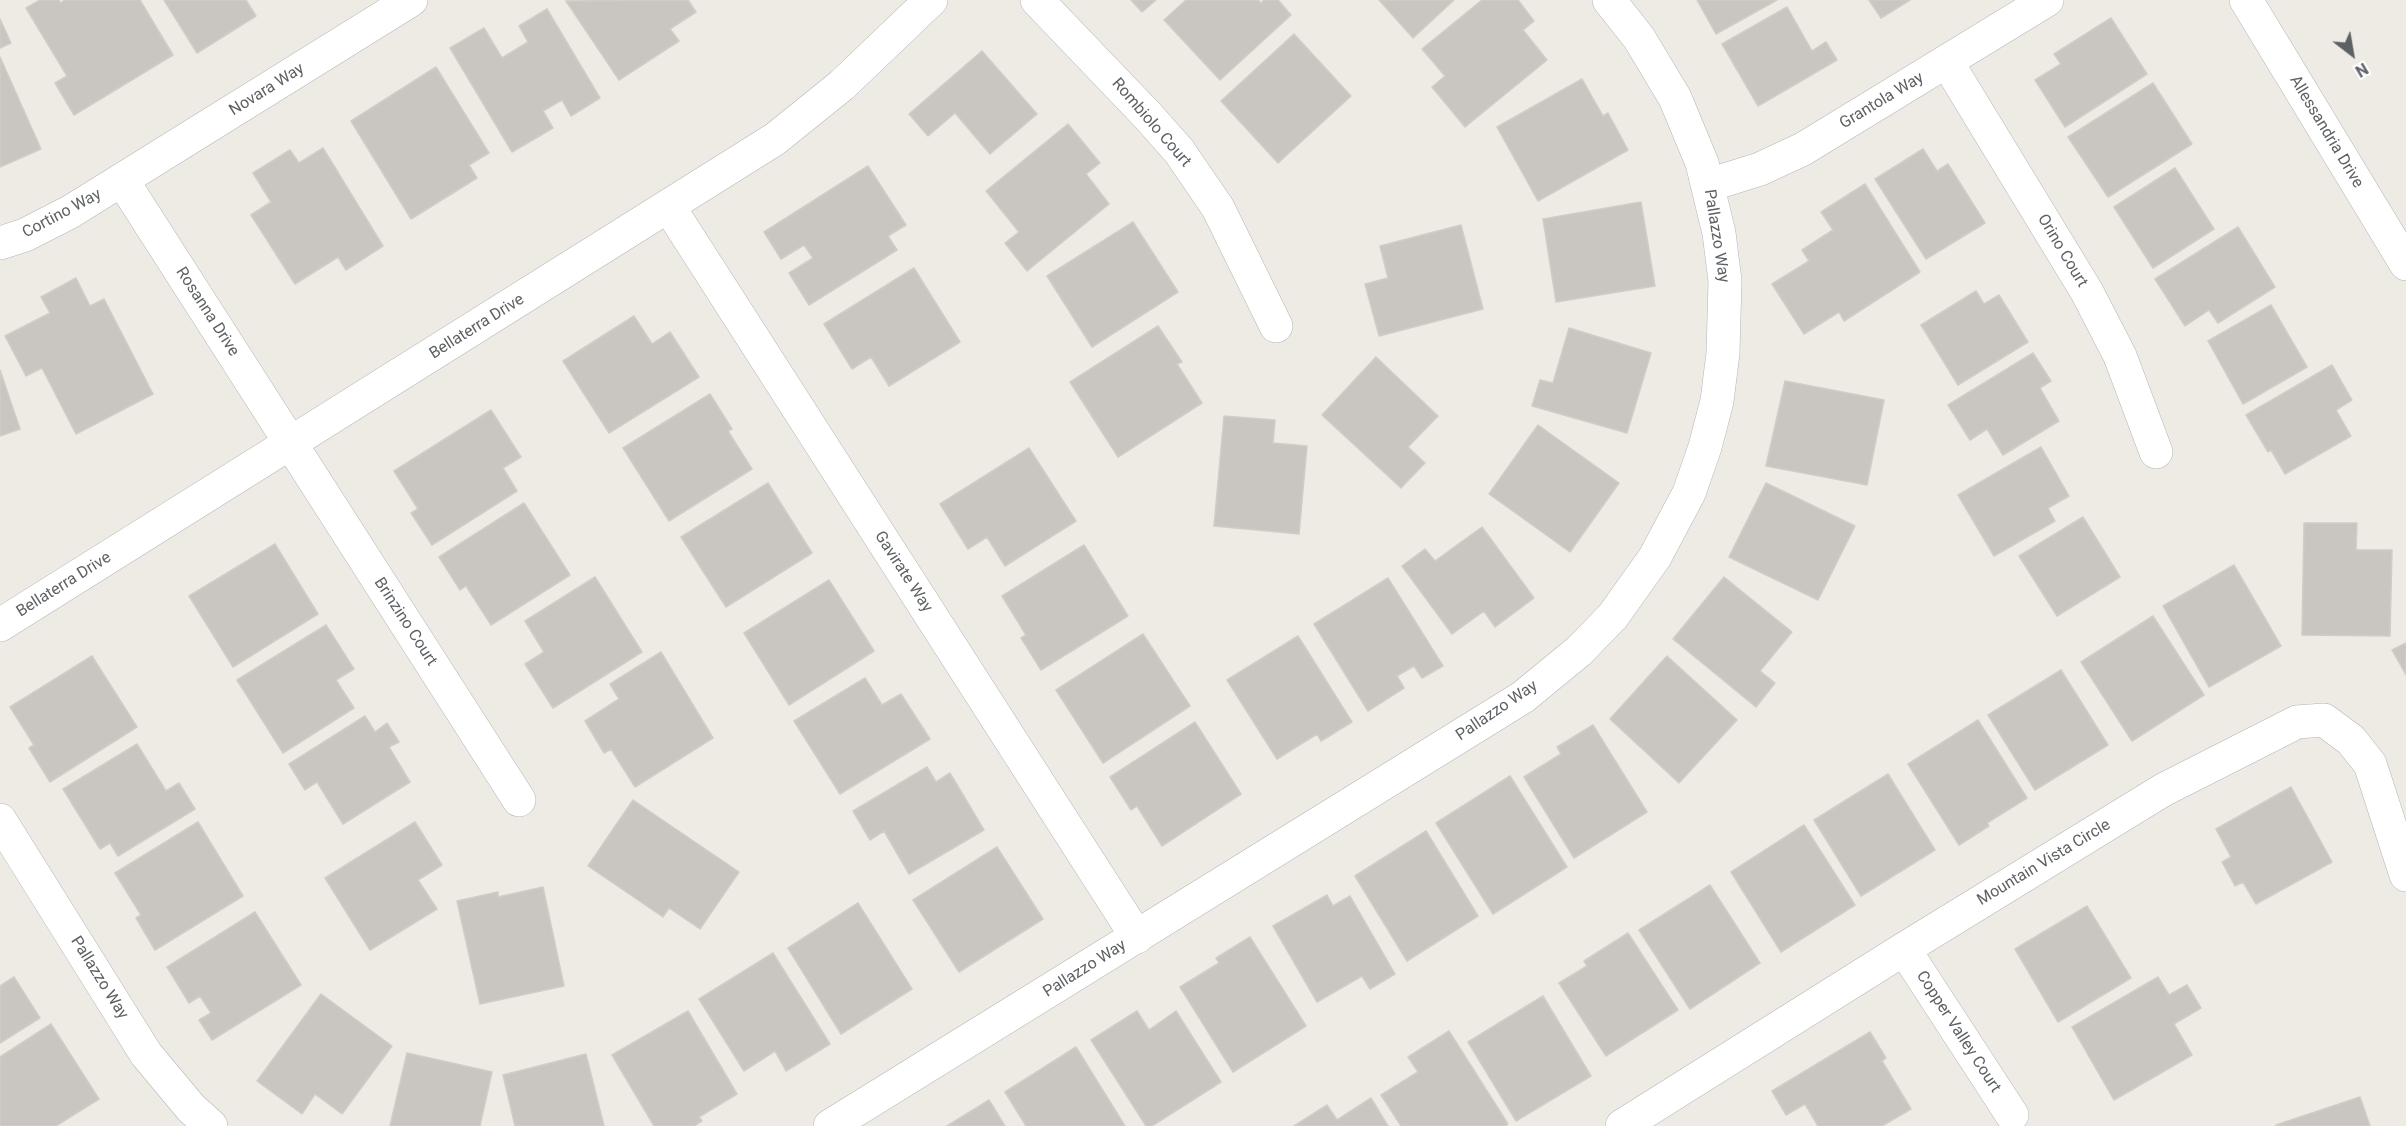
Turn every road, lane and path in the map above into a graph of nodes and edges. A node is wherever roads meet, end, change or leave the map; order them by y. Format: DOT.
graph roads {
  1 [pos="411,0"];
  2 [pos="931,0"];
  3 [pos="1037,0"];
  4 [pos="1609,0"];
  5 [pos="2047,0"];
  6 [pos="2246,0"];
  7 [pos="1947,62"];
  8 [pos="122,180"];
  9 [pos="1709,185"];
  10 [pos="669,207"];
  11 [pos="0,243"];
  12 [pos="2406,264"];
  13 [pos="1276,326"];
  14 [pos="291,443"];
  15 [pos="2156,452"];
  16 [pos="0,625"];
  17 [pos="519,800"];
  18 [pos="0,820"];
  19 [pos="2406,874"];
  20 [pos="1137,937"];
  21 [pos="1904,949"];
  22 [pos="2012,1115"];
  23 [pos="211,1126"];
  24 [pos="830,1126"];
  25 [pos="1622,1126"];
  1 -- 8 [label="street, Novara Way"];
  2 -- 10 [label="street, Bellaterra Drive"];
  3 -- 13 [label="street, Rombiolo Court"];
  4 -- 9 [label="street, Pallazzo Way"];
  5 -- 7 [label="street, Grantola Way"];
  6 -- 12 [label="street, Allessandria Drive"];
  7 -- 9 [label="street, Grantola Way"];
  7 -- 15 [label="street, Orino Court"];
  8 -- 11 [label="street, Cortino Way"];
  8 -- 14 [label="street, Rosanna Drive"];
  9 -- 20 [label="street, Pallazzo Way"];
  10 -- 14 [label="street, Bellaterra Drive"];
  10 -- 20 [label="street, Gavirate Way"];
  14 -- 16 [label="street, Bellaterra Drive"];
  14 -- 17 [label="street, Brinzino Court"];
  18 -- 23 [label="street, Pallazzo Way"];
  19 -- 21 [label="street, Mountain Vista Circle"];
  20 -- 24 [label="street, Pallazzo Way"];
  21 -- 22 [label="street, Copper Valley Court"];
  21 -- 25 [label="street, Mountain Vista Circle"];
}
